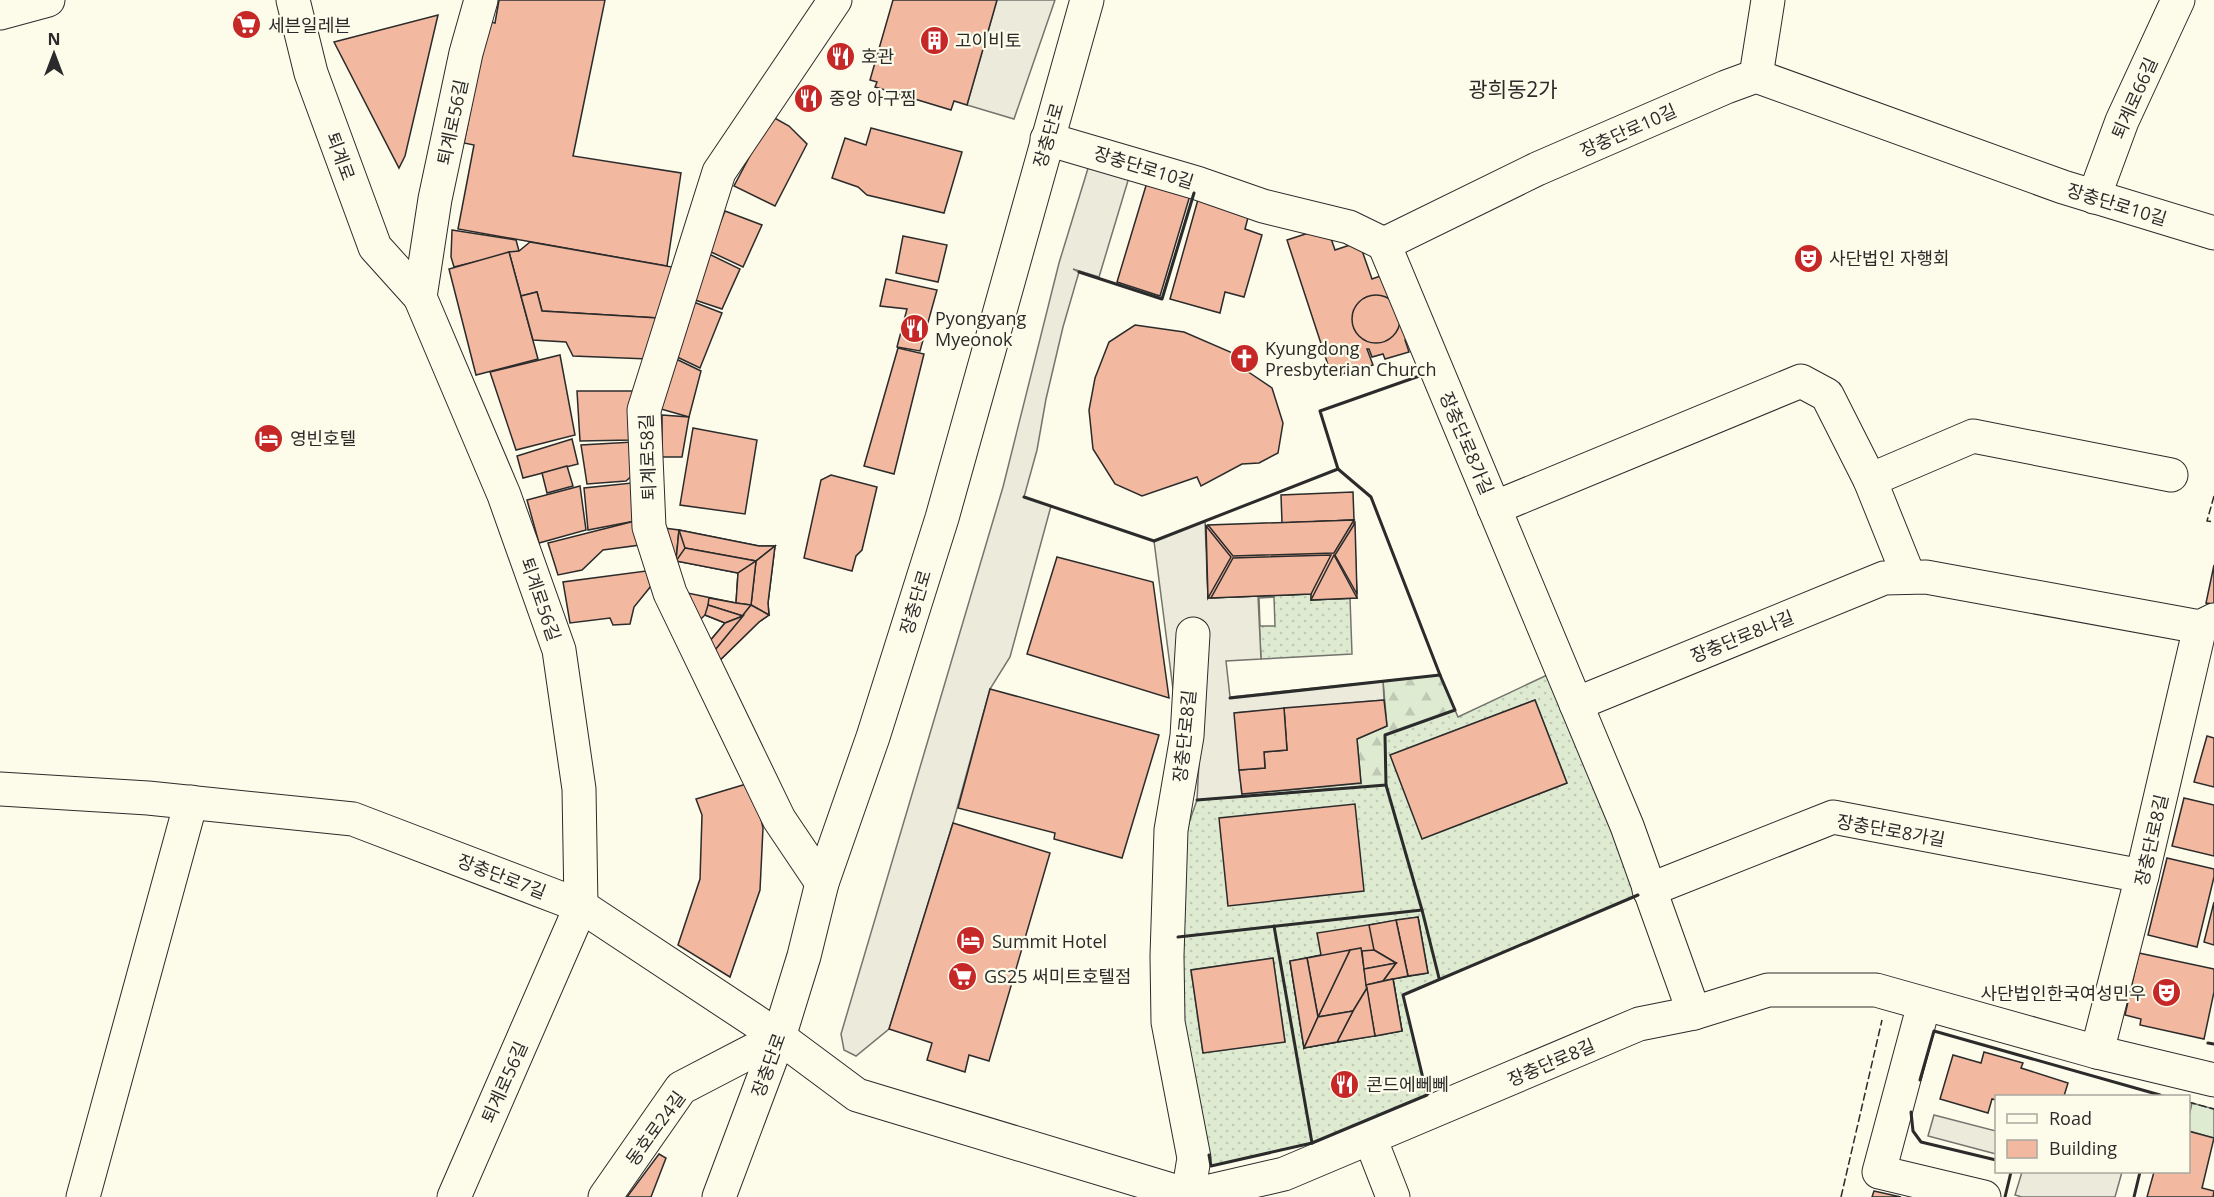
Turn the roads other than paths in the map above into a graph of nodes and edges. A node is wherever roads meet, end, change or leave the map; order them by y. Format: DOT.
graph roads {
  1 [pos="48,0"];
  2 [pos="293,0"];
  3 [pos="481,0"];
  4 [pos="835,0"];
  5 [pos="1087,0"];
  6 [pos="1768,0"];
  7 [pos="2178,0"];
  8 [pos="0,13"];
  9 [pos="1756,76"];
  10 [pos="1047,139"];
  11 [pos="2094,197"];
  12 [pos="2214,233"];
  13 [pos="1384,244"];
  14 [pos="420,297"];
  15 [pos="2171,475"];
  16 [pos="1870,480"];
  17 [pos="1494,508"];
  18 [pos="1909,577"];
  19 [pos="2207,623"];
  20 [pos="1192,634"];
  21 [pos="1576,704"];
  22 [pos="0,789"];
  23 [pos="191,802"];
  24 [pos="2142,876"];
  25 [pos="822,883"];
  26 [pos="1649,890"];
  27 [pos="581,906"];
  28 [pos="1924,1004"];
  29 [pos="1694,1013"];
  30 [pos="779,1037"];
  31 [pos="2097,1052"];
  32 [pos="2214,1080"];
  33 [pos="1371,1138"];
  34 [pos="1186,1196"];
  35 [pos="83,1197"];
  36 [pos="454,1197"];
  37 [pos="605,1197"];
  38 [pos="719,1197"];
  39 [pos="1393,1197"];
  40 [pos="1984,1197"];
  1 -- 8 [label="street"];
  2 -- 14 [label="street, 퇴계로"];
  3 -- 14 [label="street, 퇴계로56길"];
  4 -- 25 [label="street, 퇴계로58길"];
  5 -- 10 [label="street, 장충단로"];
  6 -- 9 [label="street"];
  7 -- 11 [label="street, 퇴계로66길"];
  9 -- 11 [label="street, 장충단로10길"];
  9 -- 13 [label="street, 장충단로10길"];
  10 -- 13 [label="street, 장충단로10길"];
  10 -- 25 [label="street, 장충단로"];
  11 -- 12 [label="street, 장충단로10길"];
  13 -- 17 [label="street, 장충단로8가길"];
  14 -- 27 [label="street, 퇴계로56길"];
  15 -- 16 [label="street"];
  16 -- 17 [label="street, 장충단로8가길"];
  16 -- 18 [label="street"];
  17 -- 21 [label="street, 장충단로8가길"];
  18 -- 19 [label="street, 장충단로8나길"];
  18 -- 21 [label="street, 장충단로8나길"];
  19 -- 24 [label="street, 장충단로8길"];
  20 -- 34 [label="street, 장충단로8길"];
  21 -- 26 [label="street, 장충단로8가길"];
  22 -- 23 [label="street, 장충단로7길"];
  23 -- 27 [label="street, 장충단로7길"];
  23 -- 35 [label="street"];
  24 -- 26 [label="street, 장충단로8가길"];
  24 -- 31 [label="street, 장충단로8길"];
  25 -- 30 [label="street, 장충단로"];
  26 -- 29 [label="street, 장충단로8가길"];
  27 -- 30 [label="street, 장충단로7길"];
  27 -- 36 [label="street, 퇴계로56길"];
  28 -- 29 [label="street, 장충단로8길"];
  28 -- 31 [label="street, 장충단로8길"];
  28 -- 40 [label="street"];
  29 -- 33 [label="street, 장충단로8길"];
  30 -- 34 [label="street, 장충단로8길"];
  30 -- 37 [label="street, 동호로24길"];
  30 -- 38 [label="street, 장충단로"];
  31 -- 32 [label="street, 장충단로8길"];
  33 -- 34 [label="street, 장충단로8길"];
  33 -- 39 [label="street"];
}
